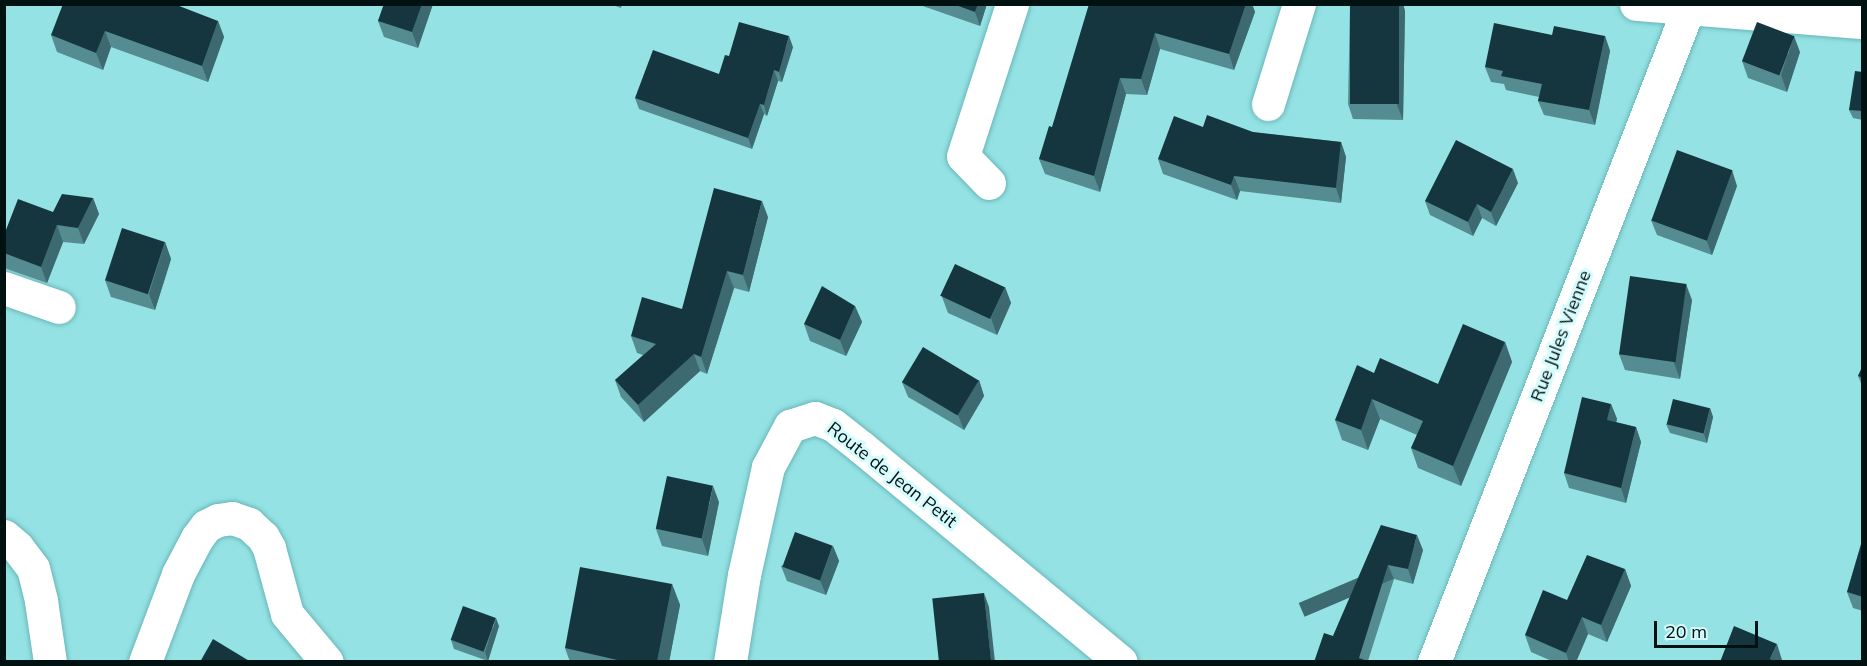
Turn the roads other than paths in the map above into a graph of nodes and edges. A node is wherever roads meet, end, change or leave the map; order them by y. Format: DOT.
graph roads {
  1 [pos="1012,4"];
  2 [pos="1299,4"];
  3 [pos="1636,4"];
  4 [pos="1689,8"];
  5 [pos="1863,22"];
  6 [pos="1268,104"];
  7 [pos="989,183"];
  8 [pos="4,288"];
  9 [pos="59,307"];
  10 [pos="4,536"];
  11 [pos="50,662"];
  12 [pos="145,662"];
  13 [pos="327,662"];
  14 [pos="730,662"];
  15 [pos="1121,662"];
  16 [pos="1434,662"];
  1 -- 7 [label="street"];
  2 -- 6 [label="street"];
  3 -- 4 [label="street"];
  4 -- 5 [label="street"];
  4 -- 16 [label="street, Rue Jules Vienne"];
  8 -- 9 [label="street"];
  10 -- 11 [label="street"];
  12 -- 13 [label="street"];
  14 -- 15 [label="street, Route de Jean Petit"];
}
